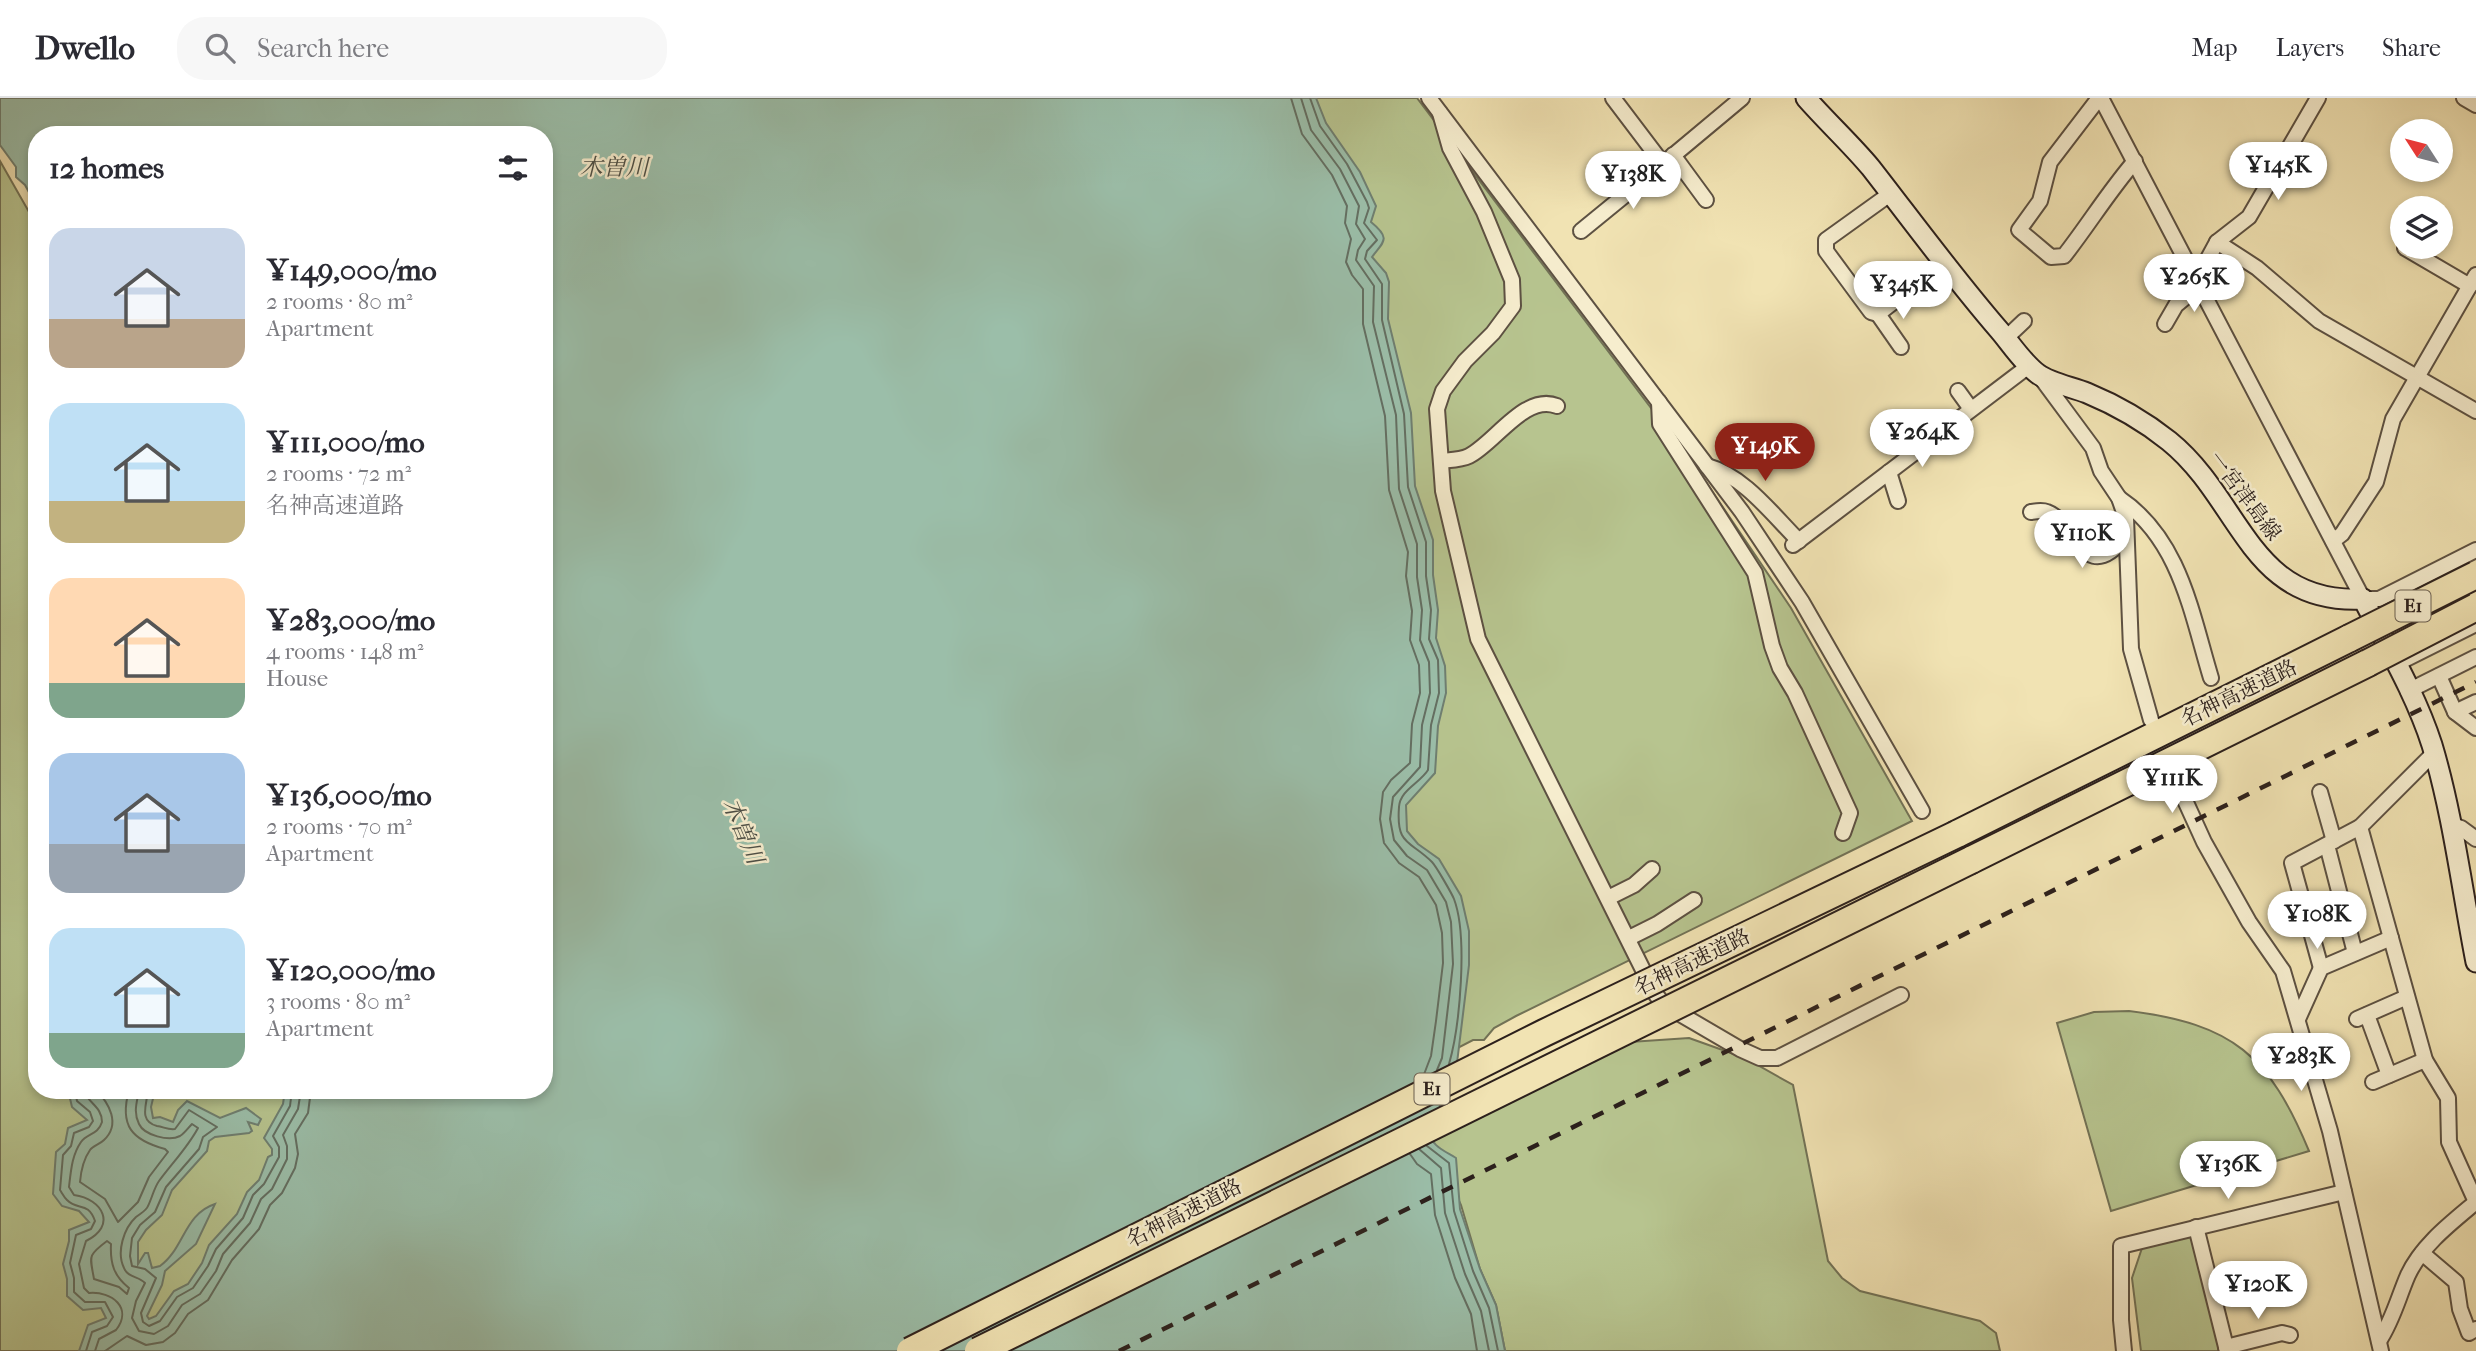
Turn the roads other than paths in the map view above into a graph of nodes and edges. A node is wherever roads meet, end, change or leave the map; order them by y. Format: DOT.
graph roads {
  1 [pos="1429,98"];
  2 [pos="1613,98"];
  3 [pos="1742,98"];
  4 [pos="1806,98"];
  5 [pos="2100,98"];
  6 [pos="2318,98"];
  7 [pos="2464,98"];
  8 [pos="2476,105"];
  9 [pos="1440,113"];
  10 [pos="1668,159"];
  11 [pos="2135,161"];
  12 [pos="1890,194"];
  13 [pos="1706,200"];
  14 [pos="1581,231"];
  15 [pos="2217,242"];
  16 [pos="2428,259"];
  17 [pos="1944,263"];
  18 [pos="2473,280"];
  19 [pos="2199,282"];
  20 [pos="1878,314"];
  21 [pos="2024,321"];
  22 [pos="2165,324"];
  23 [pos="2006,338"];
  24 [pos="1901,346"];
  25 [pos="2034,369"];
  26 [pos="2417,378"];
  27 [pos="1958,391"];
  28 [pos="1659,402"];
  29 [pos="1557,406"];
  30 [pos="1971,409"];
  31 [pos="2476,411"];
  32 [pos="1441,461"];
  33 [pos="1707,466"];
  34 [pos="1889,472"];
  35 [pos="2119,498"];
  36 [pos="1898,501"];
  37 [pos="2031,512"];
  38 [pos="2126,536"];
  39 [pos="2333,541"];
  40 [pos="2476,550"];
  41 [pos="2476,575"];
  42 [pos="2363,599"];
  43 [pos="2476,607"];
  44 [pos="2476,624"];
  45 [pos="2476,657"];
  46 [pos="2396,664"];
  47 [pos="2440,676"];
  48 [pos="2211,678"];
  49 [pos="2409,691"];
  50 [pos="2476,702"];
  51 [pos="2455,712"];
  52 [pos="2151,720"];
  53 [pos="2476,728"];
  54 [pos="2434,753"];
  55 [pos="2173,774"];
  56 [pos="2320,792"];
  57 [pos="1922,811"];
  58 [pos="2449,824"];
  59 [pos="2360,827"];
  60 [pos="1843,833"];
  61 [pos="2476,839"];
  62 [pos="2330,843"];
  63 [pos="1652,869"];
  64 [pos="1608,898"];
  65 [pos="1694,900"];
  66 [pos="2391,937"];
  67 [pos="1629,938"];
  68 [pos="2355,953"];
  69 [pos="2476,961"];
  70 [pos="2321,968"];
  71 [pos="1901,995"];
  72 [pos="2407,997"];
  73 [pos="2298,1019"];
  74 [pos="2425,1060"];
  75 [pos="2389,1075"];
  76 [pos="2373,1082"];
  77 [pos="2344,1192"];
  78 [pos="2476,1202"];
  79 [pos="2196,1227"];
  80 [pos="2422,1253"];
  81 [pos="2476,1329"];
  82 [pos="2290,1335"];
  83 [pos="2380,1346"];
  84 [pos="2226,1349"];
  85 [pos="910,1351"];
  86 [pos="978,1351"];
  87 [pos="2124,1351"];
  1 -- 9 [label="street"];
  2 -- 10 [label="street"];
  3 -- 10 [label="street"];
  4 -- 12 [label="main road, 一宮津島線"];
  5 -- 11 [label="street"];
  5 -- 11 [label="street"];
  6 -- 15 [label="street"];
  7 -- 8 [label="street"];
  9 -- 28 [label="street"];
  9 -- 32 [label="street"];
  10 -- 13 [label="street"];
  10 -- 14 [label="street"];
  11 -- 19 [label="street"];
  12 -- 17 [label="main road, 一宮津島線"];
  12 -- 20 [label="street"];
  15 -- 19 [label="street"];
  15 -- 26 [label="street"];
  16 -- 18 [label="street"];
  17 -- 20 [label="street"];
  17 -- 23 [label="main road, 一宮津島線"];
  18 -- 26 [label="street"];
  19 -- 22 [label="street"];
  19 -- 39 [label="street"];
  20 -- 24 [label="street"];
  21 -- 23 [label="street"];
  23 -- 25 [label="main road, 一宮津島線"];
  25 -- 30 [label="street"];
  25 -- 35 [label="street"];
  25 -- 42 [label="main road, 一宮津島線"];
  26 -- 31 [label="street"];
  26 -- 39 [label="street"];
  27 -- 30 [label="street"];
  28 -- 33 [label="street"];
  28 -- 60 [label="street"];
  29 -- 32 [label="street"];
  30 -- 34 [label="street"];
  32 -- 64 [label="street"];
  33 -- 34 [label="street"];
  33 -- 57 [label="street"];
  34 -- 36 [label="street"];
  35 -- 38 [label="street"];
  35 -- 48 [label="street"];
  37 -- 38 [label="street"];
  38 -- 52 [label="street"];
  39 -- 42 [label="street"];
  40 -- 42 [label="street"];
  41 -- 85 [label="highway, 名神高速道路 / E1, bridge"];
  42 -- 46 [label="main road"];
  43 -- 86 [label="highway, 名神高速道路 / E1, bridge"];
  44 -- 46 [label="street"];
  45 -- 47 [label="street"];
  46 -- 49 [label="main road"];
  47 -- 49 [label="street"];
  47 -- 51 [label="street"];
  49 -- 54 [label="main road"];
  50 -- 51 [label="street"];
  51 -- 53 [label="street"];
  54 -- 58 [label="main road"];
  54 -- 59 [label="street"];
  55 -- 73 [label="street"];
  56 -- 62 [label="street"];
  58 -- 61 [label="street"];
  58 -- 69 [label="main road"];
  59 -- 62 [label="street"];
  59 -- 66 [label="street"];
  62 -- 68 [label="street"];
  62 -- 70 [label="street"];
  63 -- 64 [label="street"];
  64 -- 67 [label="street"];
  65 -- 67 [label="street"];
  66 -- 68 [label="street"];
  66 -- 72 [label="street"];
  67 -- 71 [label="street"];
  68 -- 70 [label="street"];
  70 -- 73 [label="street"];
  72 -- 74 [label="street"];
  72 -- 75 [label="street"];
  73 -- 77 [label="street"];
  74 -- 75 [label="street"];
  74 -- 78 [label="street"];
  75 -- 76 [label="street"];
  77 -- 79 [label="street"];
  77 -- 83 [label="street"];
  78 -- 80 [label="street"];
  79 -- 84 [label="street"];
  79 -- 87 [label="street"];
  80 -- 81 [label="street"];
  80 -- 83 [label="street"];
  82 -- 84 [label="street"];
}
